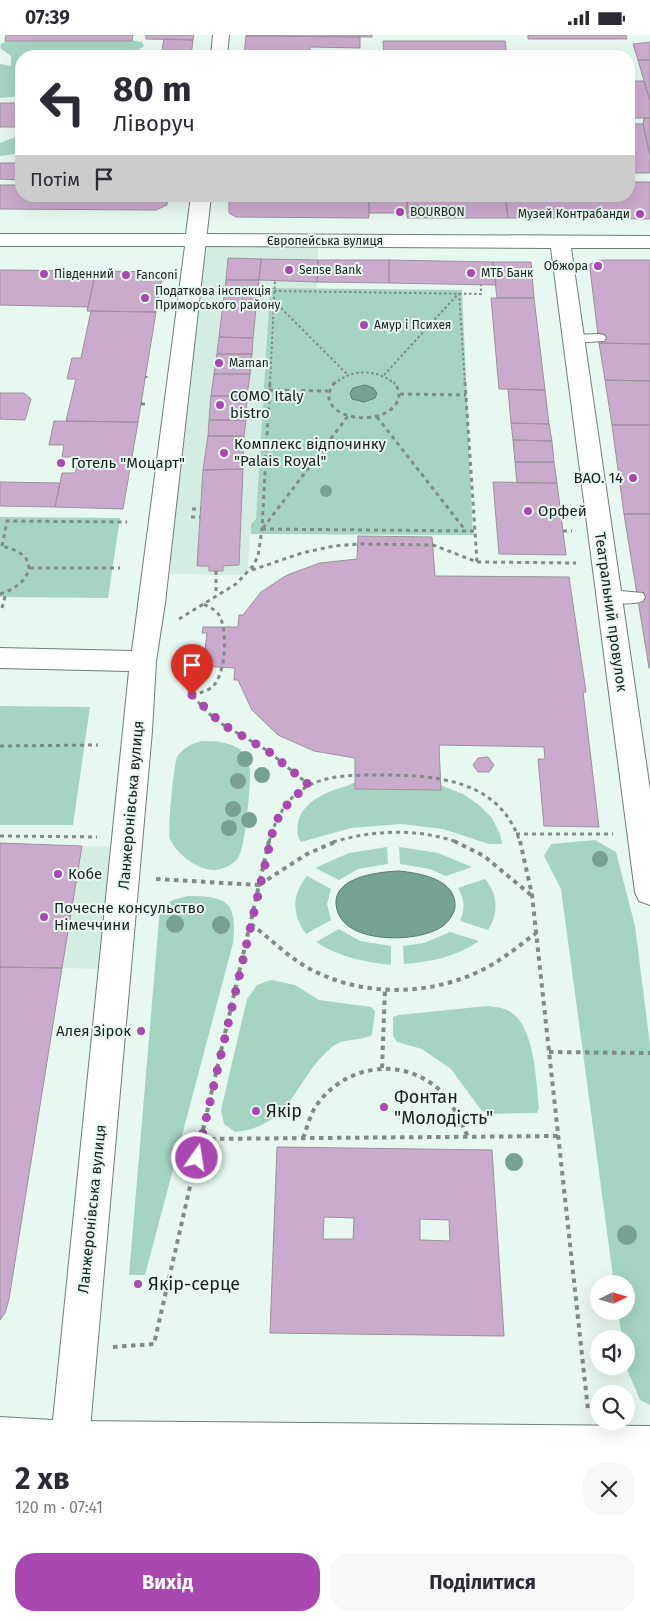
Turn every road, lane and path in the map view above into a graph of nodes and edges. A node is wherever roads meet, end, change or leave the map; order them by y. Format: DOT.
graph roads {
  1 [pos="222,35"];
  2 [pos="220,50"];
  3 [pos="200,202"];
  4 [pos="0,240"];
  5 [pos="196,240"];
  6 [pos="560,242"];
  7 [pos="650,243"];
  8 [pos="274,281"];
  9 [pos="481,285"];
  10 [pos="274,291"];
  11 [pos="459,293"];
  12 [pos="274,301"];
  13 [pos="574,339"];
  14 [pos="599,339"];
  15 [pos="347,374"];
  16 [pos="384,375"];
  17 [pos="145,377"];
  18 [pos="150,377"];
  19 [pos="269,391"];
  20 [pos="328,391"];
  21 [pos="400,394"];
  22 [pos="466,395"];
  23 [pos="141,403"];
  24 [pos="146,404"];
  25 [pos="348,416"];
  26 [pos="377,417"];
  27 [pos="126,522"];
  28 [pos="262,529"];
  29 [pos="466,531"];
  30 [pos="475,531"];
  31 [pos="1,546"];
  32 [pos="477,562"];
  33 [pos="582,563"];
  34 [pos="30,567"];
  35 [pos="120,568"];
  36 [pos="252,570"];
  37 [pos="216,571"];
  38 [pos="6,593"];
  39 [pos="0,594"];
  40 [pos="216,595"];
  41 [pos="609,596"];
  42 [pos="637,597"];
  43 [pos="202,604"];
  44 [pos="2,608"];
  45 [pos="177,620"];
  46 [pos="0,659"];
  47 [pos="158,661"];
  48 [pos="192,695"];
  49 [pos="98,745"];
  50 [pos="0,746"];
  51 [pos="309,785"];
  52 [pos="516,834"];
  53 [pos="620,835"];
  54 [pos="0,836"];
  55 [pos="128,837"];
  56 [pos="156,879"];
  57 [pos="260,885"];
  58 [pos="650,892"];
  59 [pos="532,895"];
  60 [pos="251,924"];
  61 [pos="536,933"];
  62 [pos="385,989"];
  63 [pos="549,1052"];
  64 [pos="650,1053"];
  65 [pos="382,1068"];
  66 [pos="558,1136"];
  67 [pos="468,1137"];
  68 [pos="304,1138"];
  69 [pos="202,1139"];
  70 [pos="112,1347"];
  71 [pos="0,1437"];
  72 [pos="70,1443"];
  73 [pos="592,1443"];
  74 [pos="650,1445"];
  1 -- 2 [label="street"];
  3 -- 5 [label="street, Ланжеронівська вулиця"];
  4 -- 5 [label="street, Європейська вулиця"];
  5 -- 6 [label="street, Європейська вулиця"];
  5 -- 47 [label="street, Ланжеронівська вулиця"];
  6 -- 7 [label="street, Європейська вулиця"];
  6 -- 13 [label="street, Театральний провулок"];
  8 -- 10 [label="path"];
  9 -- 11 [label="path"];
  10 -- 11 [label="path"];
  10 -- 12 [label="path"];
  11 -- 16 [label="path"];
  11 -- 22 [label="path"];
  12 -- 15 [label="path"];
  12 -- 19 [label="path"];
  13 -- 14 [label="lane"];
  13 -- 41 [label="street, Театральний провулок"];
  15 -- 16 [label="path"];
  15 -- 20 [label="path"];
  16 -- 21 [label="path"];
  17 -- 18 [label="path"];
  19 -- 20 [label="path"];
  19 -- 28 [label="path"];
  20 -- 25 [label="path"];
  21 -- 22 [label="path"];
  21 -- 26 [label="path"];
  22 -- 30 [label="path"];
  23 -- 24 [label="path"];
  25 -- 26 [label="path"];
  25 -- 28 [label="path"];
  26 -- 29 [label="path"];
  27 -- 31 [label="path"];
  28 -- 29 [label="path"];
  28 -- 36 [label="path"];
  29 -- 30 [label="path"];
  30 -- 32 [label="path"];
  31 -- 34 [label="path"];
  32 -- 33 [label="path"];
  32 -- 36 [label="path"];
  34 -- 35 [label="path"];
  34 -- 38 [label="path"];
  36 -- 40 [label="path"];
  37 -- 40 [label="path"];
  38 -- 39 [label="path"];
  38 -- 44 [label="path"];
  40 -- 43 [label="path"];
  41 -- 42 [label="lane"];
  41 -- 58 [label="street, Театральний провулок"];
  43 -- 45 [label="path"];
  43 -- 48 [label="path"];
  46 -- 47 [label="street"];
  47 -- 48 [label="path"];
  47 -- 55 [label="street, Ланжеронівська вулиця"];
  48 -- 51 [label="path"];
  49 -- 50 [label="path"];
  51 -- 52 [label="path"];
  51 -- 57 [label="path"];
  52 -- 53 [label="path"];
  52 -- 59 [label="path"];
  54 -- 55 [label="path"];
  55 -- 72 [label="street, Ланжеронівська вулиця"];
  56 -- 57 [label="path"];
  57 -- 59 [label="path"];
  57 -- 60 [label="path"];
  59 -- 61 [label="path"];
  60 -- 62 [label="path"];
  60 -- 69 [label="path"];
  61 -- 62 [label="path"];
  61 -- 63 [label="path"];
  62 -- 65 [label="path"];
  63 -- 64 [label="path"];
  63 -- 66 [label="path"];
  65 -- 67 [label="path"];
  65 -- 68 [label="path"];
  66 -- 67 [label="path"];
  66 -- 73 [label="path"];
  67 -- 68 [label="path"];
  68 -- 69 [label="path"];
  69 -- 70 [label="path"];
  71 -- 72 [label="street"];
  72 -- 73 [label="street"];
  73 -- 74 [label="street"];
}
